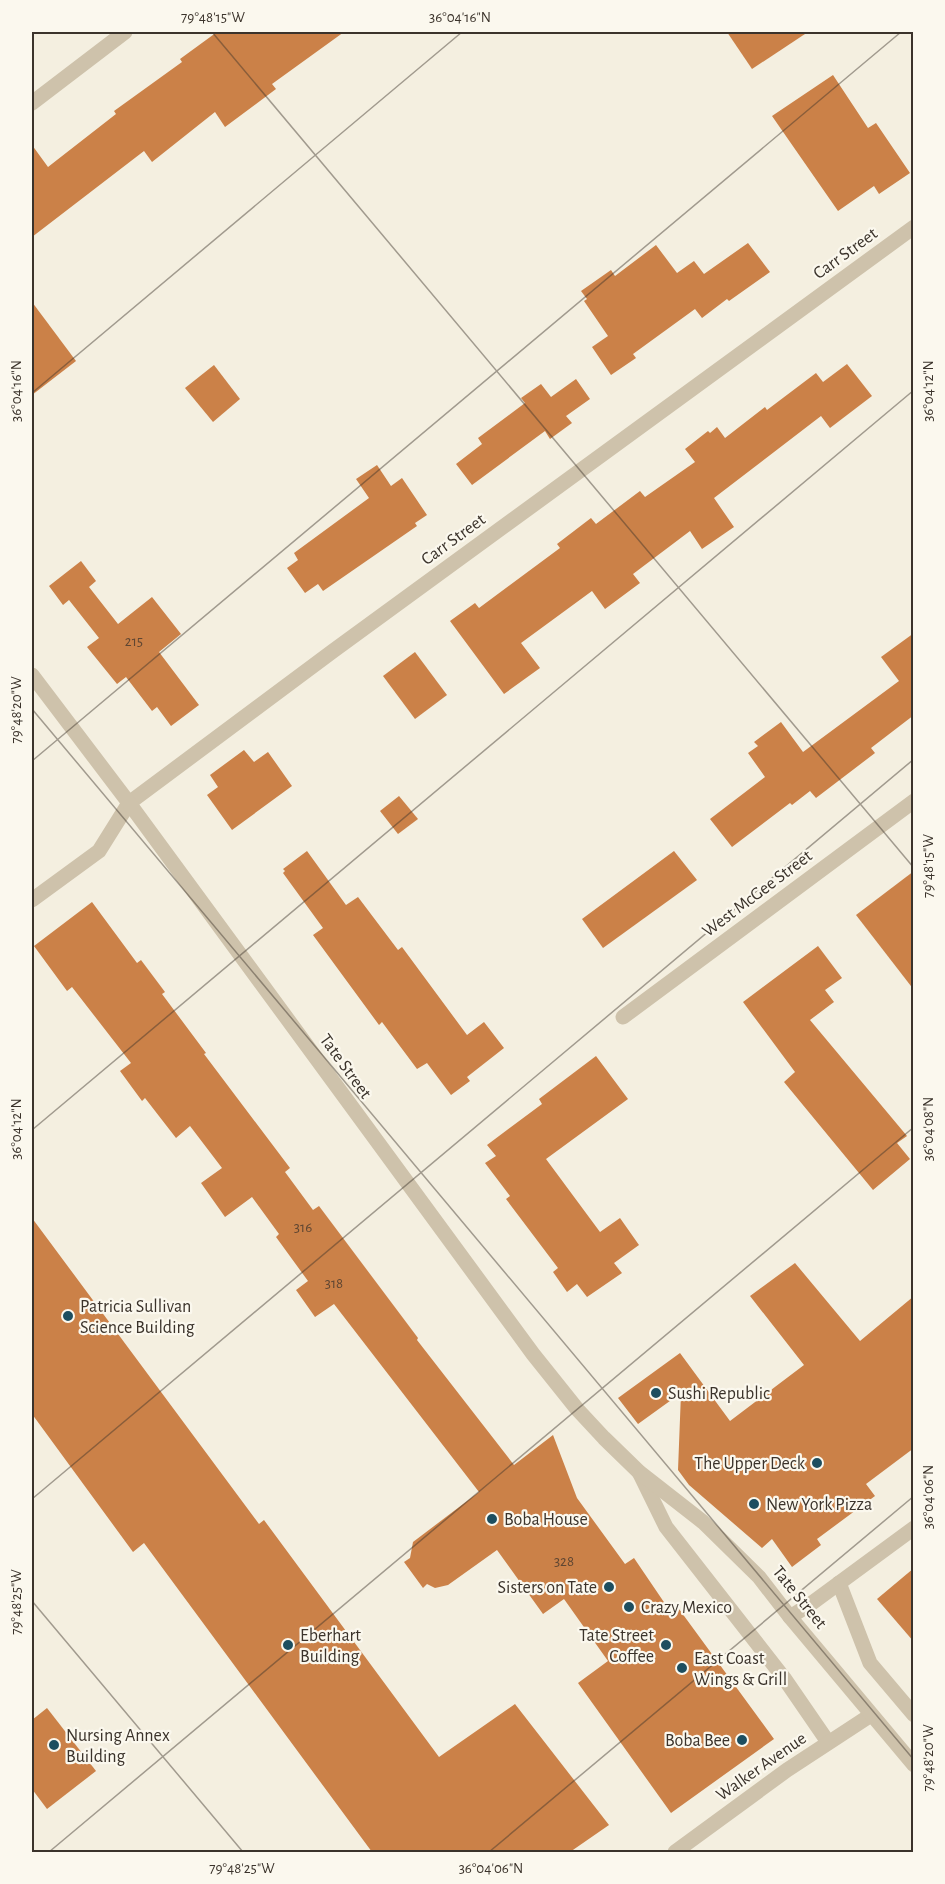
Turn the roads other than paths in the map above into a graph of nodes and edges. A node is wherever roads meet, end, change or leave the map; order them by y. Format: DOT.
graph roads {
  1 [pos="125,32"];
  2 [pos="32,103"];
  3 [pos="914,227"];
  4 [pos="32,675"];
  5 [pos="914,801"];
  6 [pos="129,803"];
  7 [pos="32,900"];
  8 [pos="623,1017"];
  9 [pos="639,1472"];
  10 [pos="914,1528"];
  11 [pos="839,1583"];
  12 [pos="790,1617"];
  13 [pos="871,1715"];
  14 [pos="914,1715"];
  15 [pos="828,1742"];
  16 [pos="914,1765"];
  17 [pos="675,1852"];
  1 -- 2 [label="street"];
  3 -- 6 [label="street, Carr Street"];
  4 -- 6 [label="street, Tate Street"];
  5 -- 8 [label="street, West McGee Street"];
  6 -- 7 [label="street, Carr Street"];
  6 -- 9 [label="street, Tate Street"];
  9 -- 12 [label="street, Tate Street"];
  9 -- 15 [label="street, Tate Street"];
  10 -- 11 [label="street"];
  11 -- 12 [label="street"];
  11 -- 14 [label="street, Tate Street"];
  12 -- 13 [label="street, Tate Street"];
  13 -- 15 [label="street, Walker Avenue"];
  13 -- 16 [label="street, Tate Street"];
  15 -- 17 [label="street, Walker Avenue"];
}
